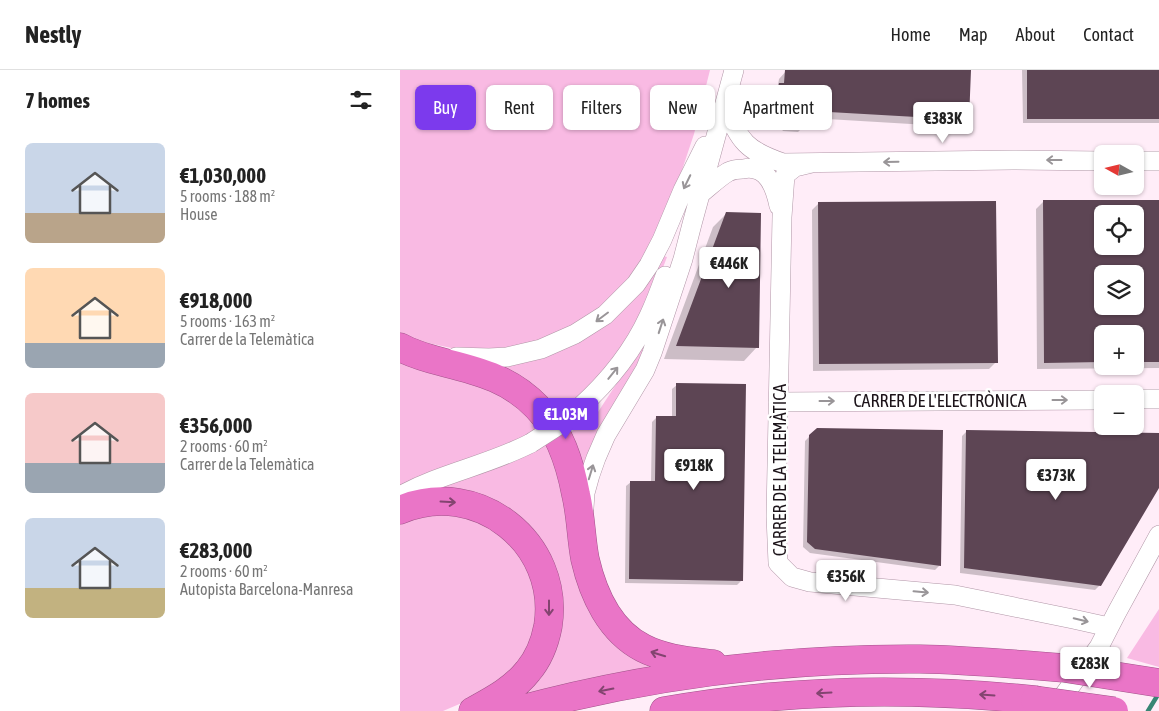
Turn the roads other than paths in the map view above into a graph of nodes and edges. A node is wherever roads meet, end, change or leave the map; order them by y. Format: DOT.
graph roads {
  1 [pos="734,70"];
  2 [pos="730,85"];
  3 [pos="725,107"];
  4 [pos="735,130"];
  5 [pos="1094,161"];
  6 [pos="1144,161"];
  7 [pos="1159,161"];
  8 [pos="812,163"];
  9 [pos="700,194"];
  10 [pos="782,217"];
  11 [pos="692,224"];
  12 [pos="400,345"];
  13 [pos="1144,399"];
  14 [pos="1159,399"];
  15 [pos="1094,400"];
  16 [pos="778,402"];
  17 [pos="400,496"];
  18 [pos="400,510"];
  19 [pos="1159,535"];
  20 [pos="582,537"];
  21 [pos="1108,627"];
  22 [pos="741,668"];
  23 [pos="1159,682"];
  24 [pos="1044,705"];
  25 [pos="473,711"];
  26 [pos="515,711"];
  27 [pos="664,711"];
  28 [pos="1114,711"];
  1 -- 2 [label="street"];
  3 -- 9 [label="street"];
  3 -- 12 [label="street, one-way"];
  4 -- 8 [label="street"];
  5 -- 8 [label="street, one-way"];
  6 -- 7 [label="street"];
  8 -- 10 [label="street"];
  9 -- 10 [label="street"];
  9 -- 11 [label="street"];
  10 -- 16 [label="street, CARRER DE LA TELEMÀTICA"];
  17 -- 11 [label="street, one-way, bridge"];
  20 -- 11 [label="street, one-way"];
  12 -- 20 [label="highway"];
  13 -- 14 [label="street"];
  16 -- 15 [label="street, CARRER DE L'ELECTRÒNICA, one-way"];
  16 -- 21 [label="street, CARRER DE LA TELEMÀTICA, one-way"];
  18 -- 25 [label="highway, one-way"];
  19 -- 21 [label="street"];
  22 -- 20 [label="highway, one-way"];
  21 -- 24 [label="street"];
  22 -- 23 [label="highway, bridge"];
  22 -- 26 [label="highway, one-way"];
  24 -- 27 [label="highway, one-way"];
  24 -- 28 [label="highway, bridge"];
}
